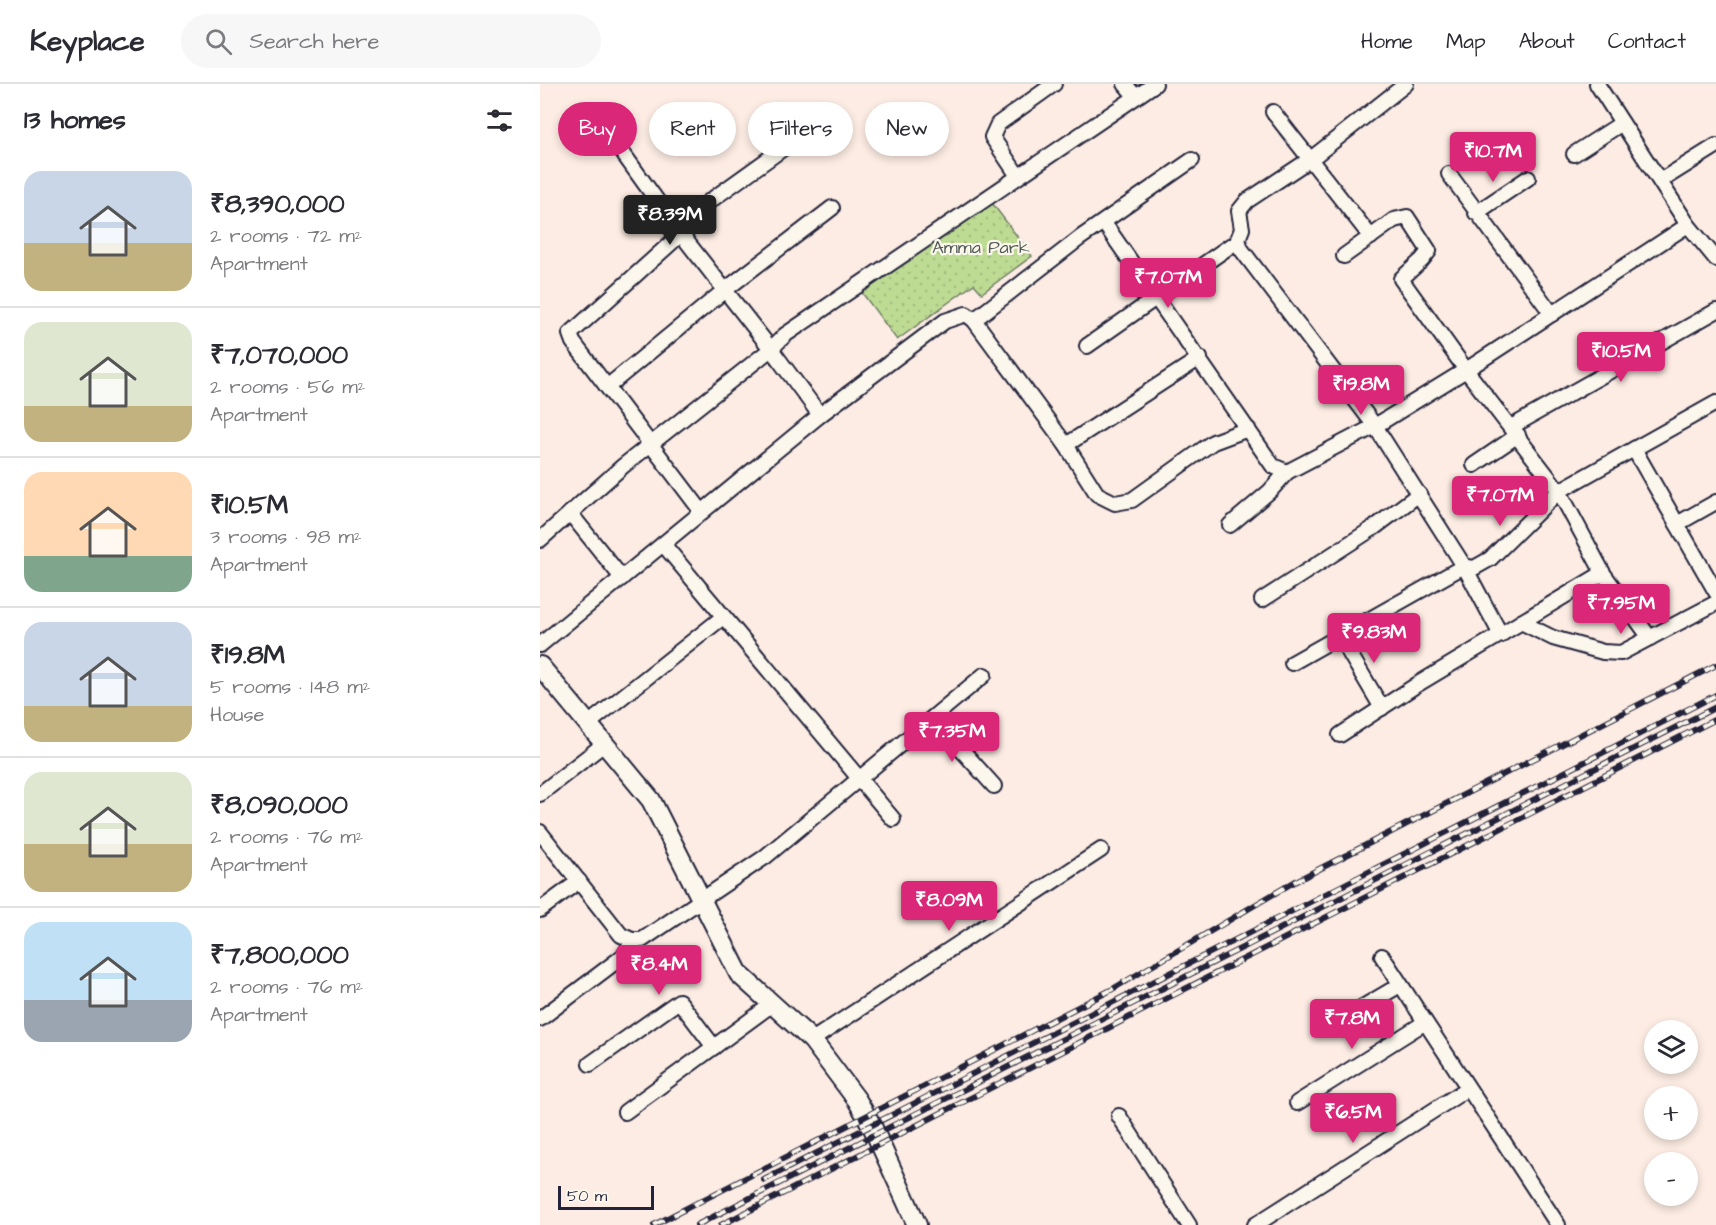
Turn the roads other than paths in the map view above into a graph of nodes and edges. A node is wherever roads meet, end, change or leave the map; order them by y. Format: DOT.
graph roads {
  1 [pos="1054,84"];
  2 [pos="1125,84"];
  3 [pos="1155,84"];
  4 [pos="1406,84"];
  5 [pos="1597,84"];
  6 [pos="1135,96"];
  7 [pos="1273,111"];
  8 [pos="1622,123"];
  9 [pos="1716,146"];
  10 [pos="1574,154"];
  11 [pos="625,156"];
  12 [pos="775,156"];
  13 [pos="1312,158"];
  14 [pos="1192,160"];
  15 [pos="1449,174"];
  16 [pos="1018,176"];
  17 [pos="1528,178"];
  18 [pos="1660,181"];
  19 [pos="832,208"];
  20 [pos="1476,213"];
  21 [pos="1104,223"];
  22 [pos="1688,225"];
  23 [pos="678,230"];
  24 [pos="1371,237"];
  25 [pos="1230,246"];
  26 [pos="1714,253"];
  27 [pos="1344,256"];
  28 [pos="725,290"];
  29 [pos="1157,298"];
  30 [pos="1716,311"];
  31 [pos="1552,314"];
  32 [pos="974,320"];
  33 [pos="1088,346"];
  34 [pos="771,349"];
  35 [pos="1200,358"];
  36 [pos="1466,370"];
  37 [pos="607,387"];
  38 [pos="1716,403"];
  39 [pos="820,415"];
  40 [pos="1375,426"];
  41 [pos="1248,429"];
  42 [pos="1515,431"];
  43 [pos="650,444"];
  44 [pos="1066,446"];
  45 [pos="1634,449"];
  46 [pos="1474,465"];
  47 [pos="1287,472"];
  48 [pos="1559,491"];
  49 [pos="1419,494"];
  50 [pos="1716,502"];
  51 [pos="702,512"];
  52 [pos="570,513"];
  53 [pos="1677,524"];
  54 [pos="1230,525"];
  55 [pos="540,540"];
  56 [pos="663,544"];
  57 [pos="1464,566"];
  58 [pos="1603,573"];
  59 [pos="622,578"];
  60 [pos="1716,592"];
  61 [pos="1262,600"];
  62 [pos="1716,603"];
  63 [pos="723,617"];
  64 [pos="1521,622"];
  65 [pos="1501,635"];
  66 [pos="1340,637"];
  67 [pos="1650,638"];
  68 [pos="540,645"];
  69 [pos="1292,663"];
  70 [pos="540,666"];
  71 [pos="984,675"];
  72 [pos="1382,708"];
  73 [pos="933,718"];
  74 [pos="588,724"];
  75 [pos="1340,735"];
  76 [pos="604,744"];
  77 [pos="860,779"];
  78 [pos="994,786"];
  79 [pos="540,794"];
  80 [pos="893,819"];
  81 [pos="540,832"];
  82 [pos="1101,850"];
  83 [pos="579,881"];
  84 [pos="702,900"];
  85 [pos="540,910"];
  86 [pos="632,940"];
  87 [pos="1382,956"];
  88 [pos="1400,985"];
  89 [pos="771,1005"];
  90 [pos="1344,1018"];
  91 [pos="540,1019"];
  92 [pos="1424,1023"];
  93 [pos="812,1040"];
  94 [pos="714,1047"];
  95 [pos="590,1064"];
  96 [pos="1467,1089"];
  97 [pos="1297,1103"];
  98 [pos="625,1112"];
  99 [pos="1119,1116"];
  100 [pos="917,1225"];
  101 [pos="1189,1225"];
  102 [pos="1255,1225"];
  103 [pos="1558,1225"];
  1 -- 16 [label="street"];
  2 -- 6 [label="street"];
  3 -- 6 [label="street"];
  4 -- 13 [label="street"];
  5 -- 8 [label="street"];
  6 -- 16 [label="street"];
  7 -- 13 [label="street"];
  8 -- 10 [label="street"];
  8 -- 18 [label="street"];
  9 -- 18 [label="street"];
  11 -- 23 [label="street"];
  12 -- 23 [label="street"];
  13 -- 24 [label="street"];
  13 -- 40 [label="street"];
  14 -- 21 [label="street"];
  15 -- 20 [label="street"];
  16 -- 34 [label="street"];
  17 -- 20 [label="street"];
  18 -- 22 [label="street"];
  19 -- 28 [label="street"];
  20 -- 31 [label="street"];
  21 -- 29 [label="street"];
  21 -- 32 [label="street"];
  22 -- 26 [label="street"];
  22 -- 31 [label="street"];
  23 -- 28 [label="street"];
  23 -- 37 [label="street"];
  24 -- 27 [label="street"];
  24 -- 36 [label="street"];
  25 -- 29 [label="street"];
  28 -- 34 [label="street"];
  28 -- 37 [label="street"];
  29 -- 33 [label="street"];
  29 -- 35 [label="street"];
  30 -- 42 [label="street"];
  31 -- 36 [label="street"];
  32 -- 39 [label="street"];
  32 -- 44 [label="street"];
  34 -- 39 [label="street"];
  34 -- 43 [label="street"];
  35 -- 41 [label="street"];
  35 -- 44 [label="street"];
  36 -- 40 [label="street"];
  36 -- 42 [label="street"];
  37 -- 43 [label="street"];
  38 -- 45 [label="street"];
  39 -- 51 [label="street"];
  40 -- 47 [label="street"];
  40 -- 49 [label="street"];
  41 -- 44 [label="street"];
  41 -- 47 [label="street"];
  42 -- 46 [label="street"];
  42 -- 48 [label="street"];
  43 -- 51 [label="street"];
  43 -- 52 [label="street"];
  45 -- 48 [label="street"];
  45 -- 53 [label="street"];
  47 -- 54 [label="street"];
  48 -- 57 [label="street"];
  48 -- 58 [label="street"];
  49 -- 57 [label="street"];
  49 -- 61 [label="street"];
  50 -- 53 [label="street"];
  51 -- 56 [label="street"];
  52 -- 55 [label="street"];
  52 -- 59 [label="street"];
  53 -- 60 [label="street"];
  56 -- 59 [label="street"];
  56 -- 63 [label="street"];
  57 -- 65 [label="street"];
  57 -- 66 [label="street"];
  58 -- 64 [label="street"];
  58 -- 67 [label="street"];
  59 -- 68 [label="street"];
  62 -- 67 [label="street"];
  63 -- 74 [label="street"];
  63 -- 77 [label="street"];
  64 -- 65 [label="street"];
  64 -- 67 [label="street"];
  65 -- 72 [label="street"];
  66 -- 69 [label="street"];
  66 -- 72 [label="street"];
  70 -- 74 [label="street"];
  71 -- 73 [label="street"];
  72 -- 75 [label="street"];
  73 -- 77 [label="street"];
  73 -- 78 [label="street"];
  74 -- 76 [label="street"];
  76 -- 79 [label="street"];
  76 -- 84 [label="street"];
  77 -- 80 [label="street"];
  77 -- 84 [label="street"];
  81 -- 83 [label="street"];
  82 -- 93 [label="street"];
  83 -- 85 [label="street"];
  83 -- 86 [label="street"];
  84 -- 86 [label="street"];
  84 -- 89 [label="street"];
  86 -- 91 [label="street"];
  87 -- 88 [label="street"];
  88 -- 90 [label="street"];
  88 -- 92 [label="street"];
  89 -- 93 [label="street"];
  89 -- 94 [label="street"];
  92 -- 96 [label="street"];
  92 -- 97 [label="street"];
  93 -- 100 [label="street"];
  94 -- 95 [label="street"];
  94 -- 98 [label="street"];
  96 -- 102 [label="street"];
  96 -- 103 [label="street"];
  99 -- 101 [label="street"];
}
